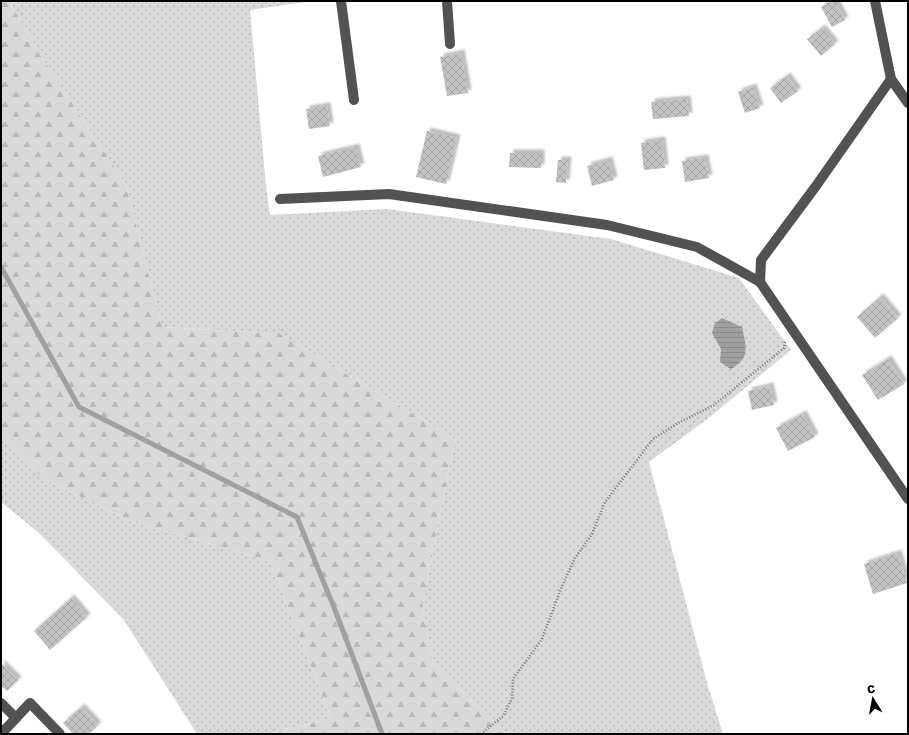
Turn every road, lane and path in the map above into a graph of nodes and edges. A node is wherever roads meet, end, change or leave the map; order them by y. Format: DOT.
graph roads {
  1 [pos="341,1"];
  2 [pos="447,1"];
  3 [pos="875,1"];
  4 [pos="450,44"];
  5 [pos="891,79"];
  6 [pos="354,100"];
  7 [pos="908,103"];
  8 [pos="280,200"];
  9 [pos="760,282"];
  10 [pos="786,320"];
  11 [pos="908,499"];
  12 [pos="1,703"];
  13 [pos="16,718"];
  14 [pos="2,734"];
  15 [pos="60,734"];
  16 [pos="481,734"];
  1 -- 6 [label="street"];
  2 -- 4 [label="street"];
  3 -- 5 [label="street"];
  5 -- 7 [label="street"];
  5 -- 9 [label="street"];
  8 -- 9 [label="street"];
  9 -- 10 [label="street"];
  10 -- 11 [label="street"];
  10 -- 16 [label="path"];
  12 -- 13 [label="street"];
  13 -- 14 [label="street"];
  13 -- 15 [label="street"];
}
